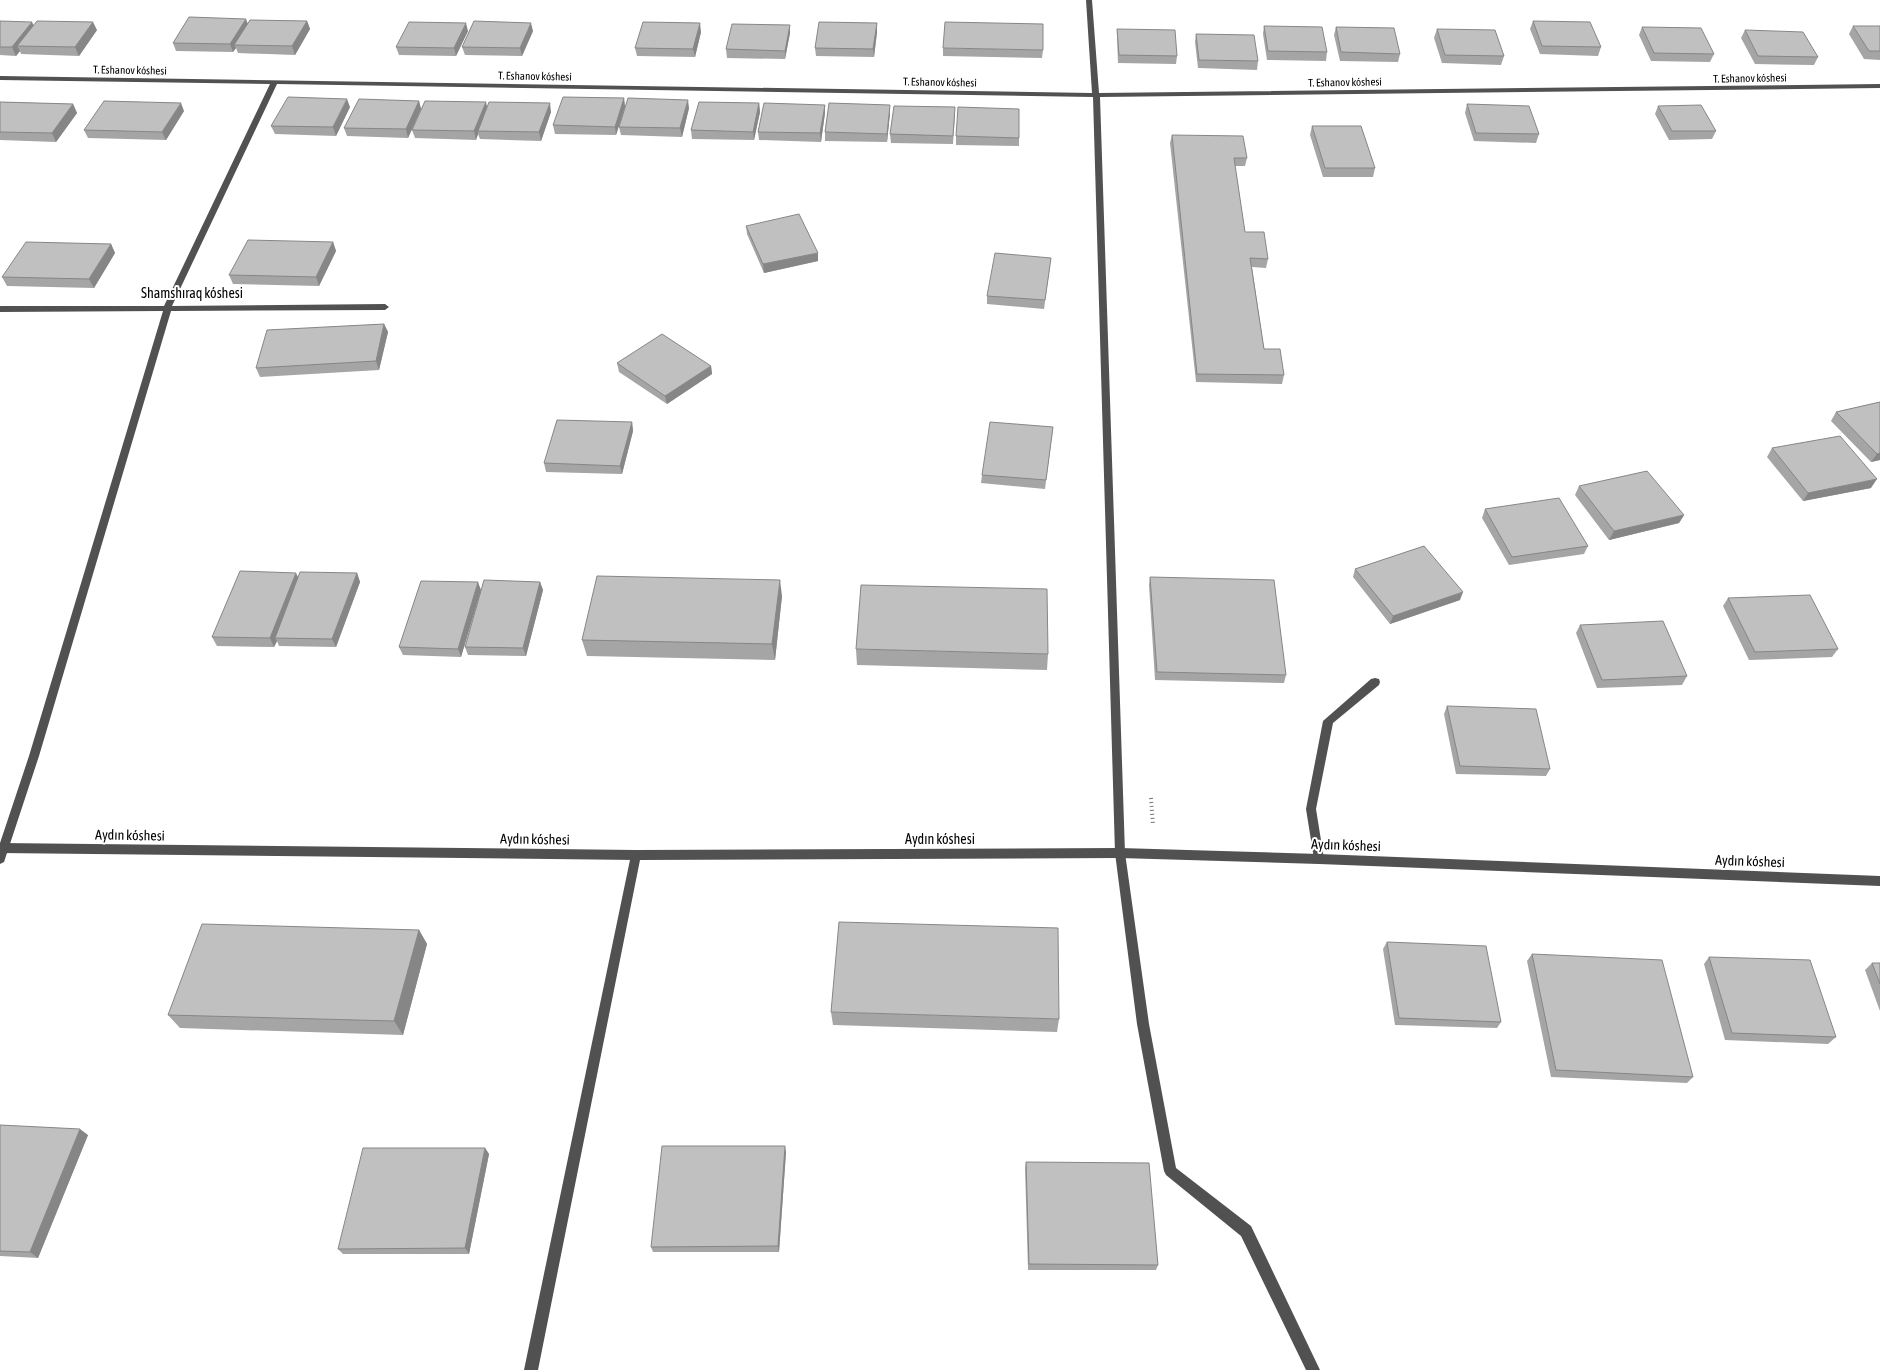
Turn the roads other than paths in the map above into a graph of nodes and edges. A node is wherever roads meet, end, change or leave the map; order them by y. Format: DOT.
graph roads {
  1 [pos="1089,0"];
  2 [pos="0,78"];
  3 [pos="275,82"];
  4 [pos="1880,86"];
  5 [pos="1096,95"];
  6 [pos="168,306"];
  7 [pos="385,306"];
  8 [pos="0,309"];
  9 [pos="1375,682"];
  10 [pos="2,852"];
  11 [pos="1120,853"];
  12 [pos="636,855"];
  13 [pos="1319,859"];
  14 [pos="1880,881"];
  15 [pos="531,1370"];
  16 [pos="1313,1370"];
  1 -- 5 [label="street"];
  2 -- 3 [label="street, T. Eshanov kóshesi"];
  3 -- 5 [label="street, T. Eshanov kóshesi"];
  3 -- 6 [label="street"];
  4 -- 5 [label="street, T. Eshanov kóshesi"];
  5 -- 11 [label="street"];
  6 -- 7 [label="street, Shamshıraq kóshesi"];
  6 -- 8 [label="street, Shamshıraq kóshesi"];
  6 -- 10 [label="street"];
  9 -- 13 [label="street"];
  10 -- 12 [label="street, Aydın kóshesi"];
  11 -- 12 [label="street, Aydın kóshesi"];
  11 -- 13 [label="street, Aydın kóshesi"];
  11 -- 16 [label="street"];
  12 -- 15 [label="street"];
  13 -- 14 [label="street, Aydın kóshesi"];
}
